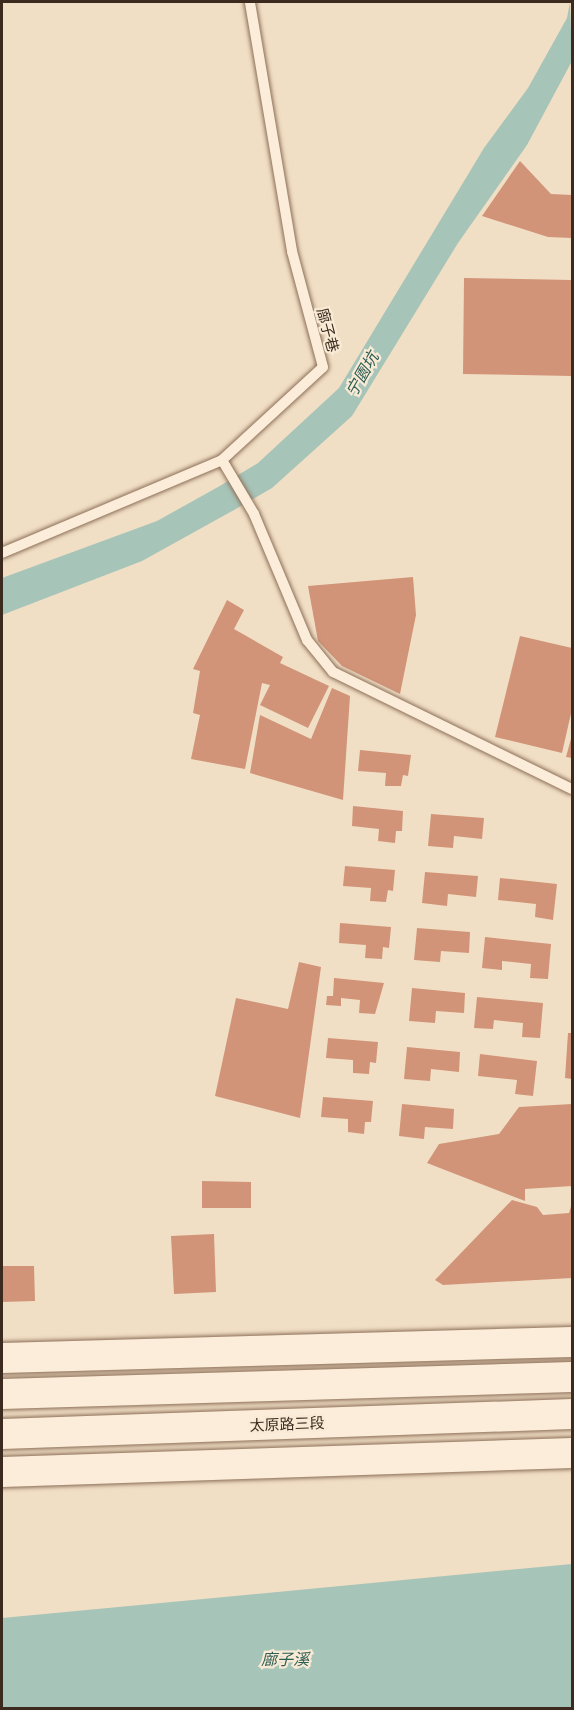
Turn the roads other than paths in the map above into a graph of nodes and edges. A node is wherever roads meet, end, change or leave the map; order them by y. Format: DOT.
graph roads {
  1 [pos="250,2"];
  2 [pos="222,460"];
  3 [pos="2,553"];
  4 [pos="573,789"];
  5 [pos="573,1342"];
  6 [pos="2,1358"];
  7 [pos="573,1377"];
  8 [pos="2,1394"];
  9 [pos="573,1414"];
  10 [pos="2,1434"];
  11 [pos="573,1453"];
  12 [pos="2,1472"];
  1 -- 2 [label="lane, 廍子巷"];
  2 -- 3 [label="lane, 廍子巷"];
  2 -- 4 [label="lane"];
  5 -- 6 [label="main road"];
  7 -- 8 [label="main road"];
  9 -- 10 [label="main road, 太原路三段"];
  11 -- 12 [label="main road"];
}
